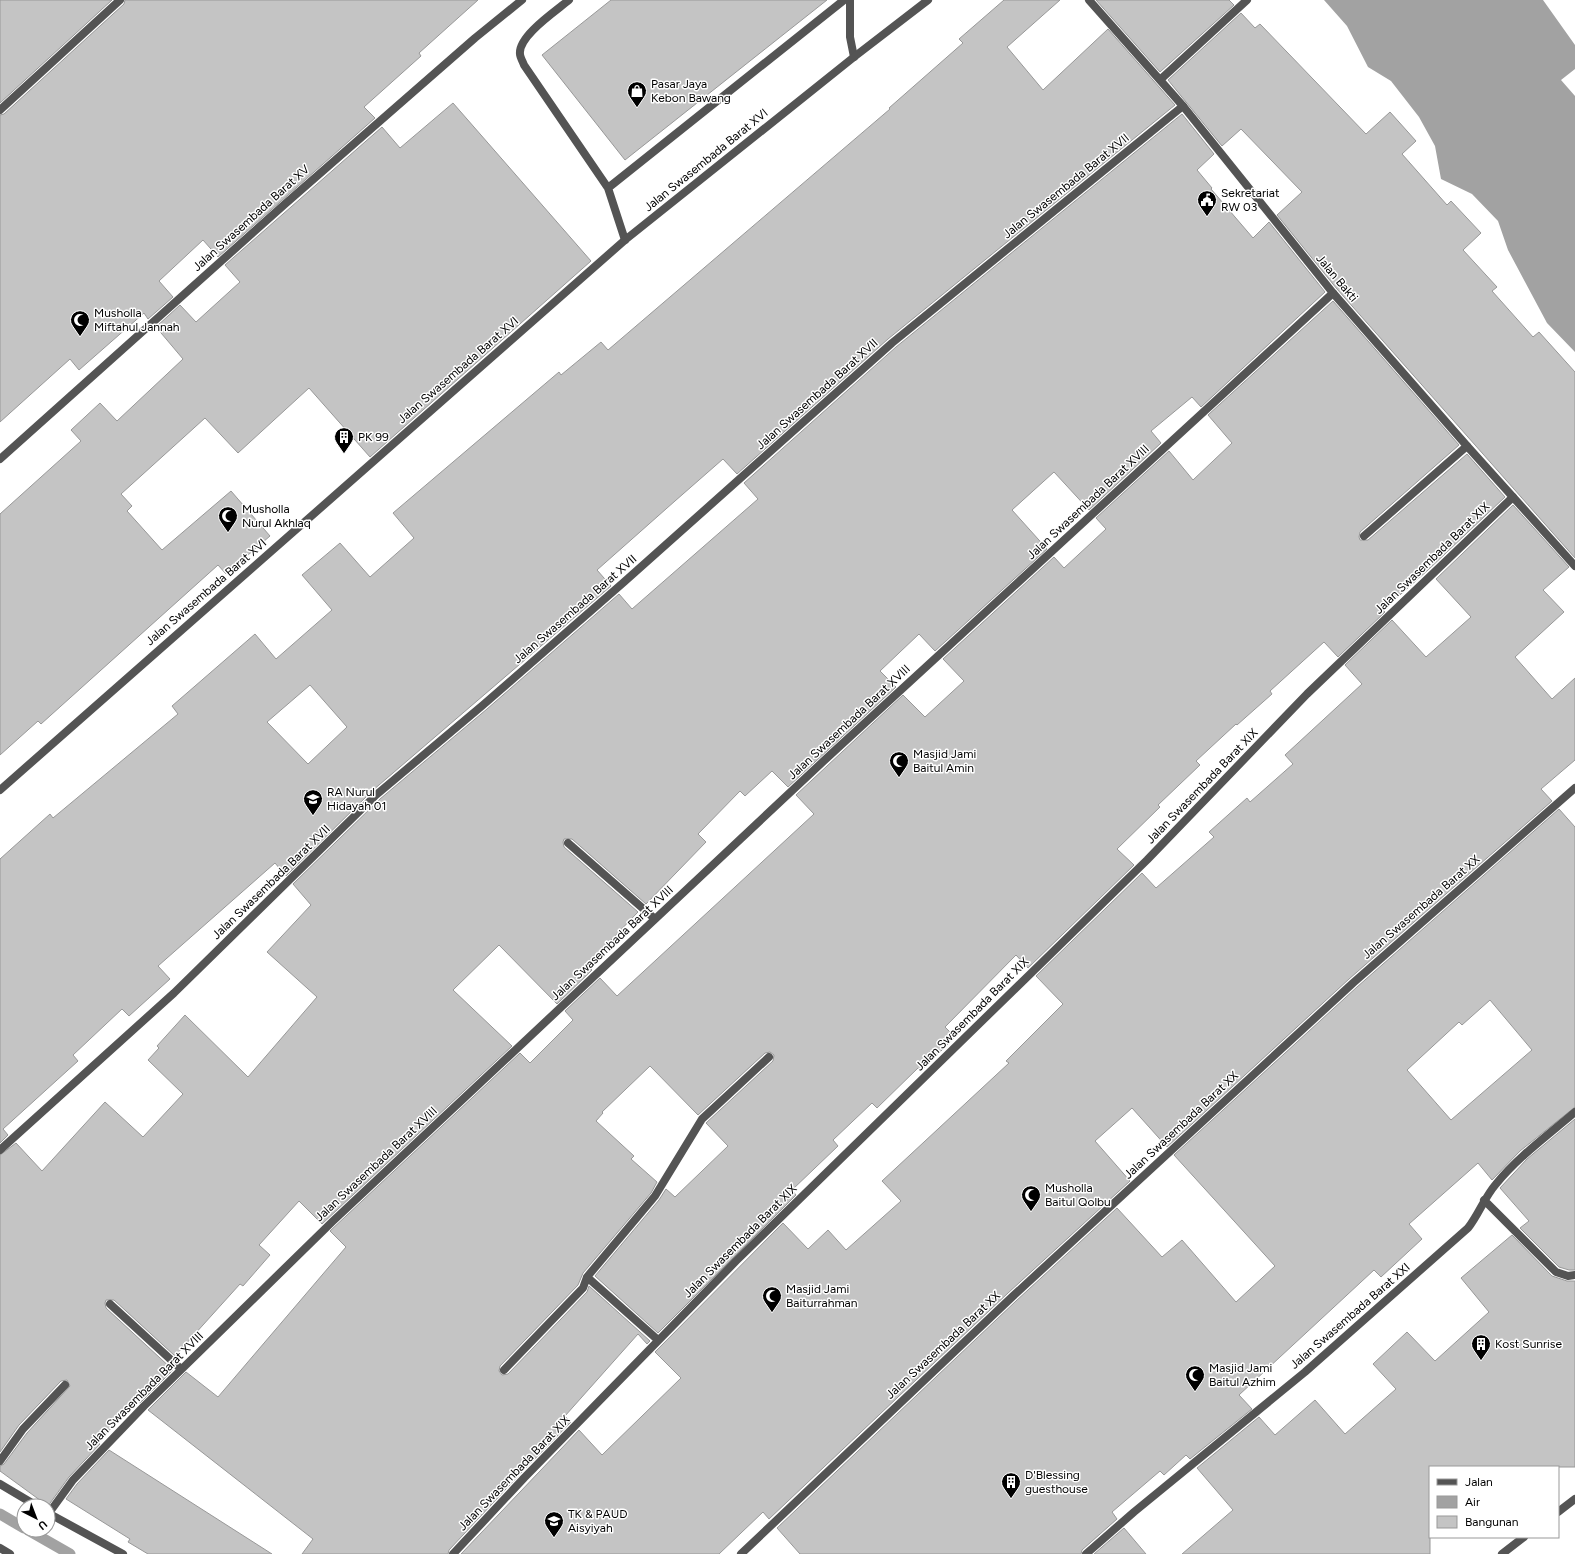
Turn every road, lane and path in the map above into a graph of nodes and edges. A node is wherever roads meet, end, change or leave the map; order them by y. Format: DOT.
graph roads {
  1 [pos="120,0"];
  2 [pos="522,0"];
  3 [pos="569,0"];
  4 [pos="844,0"];
  5 [pos="850,0"];
  6 [pos="928,0"];
  7 [pos="1089,0"];
  8 [pos="1247,0"];
  9 [pos="854,57"];
  10 [pos="1161,79"];
  11 [pos="1183,106"];
  12 [pos="0,110"];
  13 [pos="608,188"];
  14 [pos="625,240"];
  15 [pos="1333,292"];
  16 [pos="1467,446"];
  17 [pos="0,459"];
  18 [pos="1513,497"];
  19 [pos="1364,536"];
  20 [pos="1575,566"];
  21 [pos="1575,788"];
  22 [pos="0,790"];
  23 [pos="568,843"];
  24 [pos="655,919"];
  25 [pos="769,1057"];
  26 [pos="1575,1112"];
  27 [pos="0,1150"];
  28 [pos="1484,1200"];
  29 [pos="1575,1275"];
  30 [pos="587,1277"];
  31 [pos="110,1304"];
  32 [pos="658,1340"];
  33 [pos="181,1369"];
  34 [pos="504,1370"];
  35 [pos="65,1384"];
  36 [pos="0,1461"];
  37 [pos="0,1484"];
  38 [pos="24,1498"];
  39 [pos="1575,1499"];
  40 [pos="56,1502"];
  41 [pos="1559,1511"];
  42 [pos="56,1517"];
  43 [pos="1523,1538"];
  44 [pos="0,1548"];
  45 [pos="10,1554"];
  46 [pos="123,1554"];
  47 [pos="453,1554"];
  48 [pos="741,1554"];
  49 [pos="1086,1554"];
  50 [pos="1502,1554"];
  1 -- 12 [label="street"];
  2 -- 17 [label="street, Jalan Swasembada Barat XV"];
  3 -- 13 [label="street"];
  4 -- 13 [label="street"];
  5 -- 9 [label="street"];
  6 -- 9 [label="street, Jalan Swasembada Barat XVI"];
  7 -- 10 [label="street, Jalan Bakti"];
  8 -- 10 [label="street"];
  9 -- 14 [label="street, Jalan Swasembada Barat XVI"];
  10 -- 11 [label="street, Jalan Bakti"];
  11 -- 15 [label="street, Jalan Bakti"];
  11 -- 27 [label="street, Jalan Swasembada Barat XVII"];
  13 -- 14 [label="street"];
  14 -- 22 [label="street, Jalan Swasembada Barat XVI"];
  15 -- 16 [label="street, Jalan Bakti"];
  15 -- 24 [label="street, Jalan Swasembada Barat XVIII"];
  16 -- 18 [label="street, Jalan Bakti"];
  16 -- 19 [label="street"];
  18 -- 20 [label="street, Jalan Bakti"];
  18 -- 32 [label="street, Jalan Swasembada Barat XIX"];
  21 -- 48 [label="street, Jalan Swasembada Barat XX"];
  23 -- 24 [label="street"];
  24 -- 33 [label="street, Jalan Swasembada Barat XVIII"];
  25 -- 30 [label="street"];
  26 -- 28 [label="street, Jalan Swasembada Barat XXI"];
  28 -- 29 [label="street"];
  28 -- 49 [label="street, Jalan Swasembada Barat XXI"];
  30 -- 32 [label="street"];
  30 -- 34 [label="street"];
  31 -- 33 [label="street"];
  32 -- 47 [label="street, Jalan Swasembada Barat XIX"];
  33 -- 40 [label="street, Jalan Swasembada Barat XVIII"];
  35 -- 36 [label="street"];
  37 -- 38 [label="street"];
  39 -- 41 [label="street"];
  42 -- 46 [label="street"];
  43 -- 50 [label="street"];
  44 -- 45 [label="street"];
}
